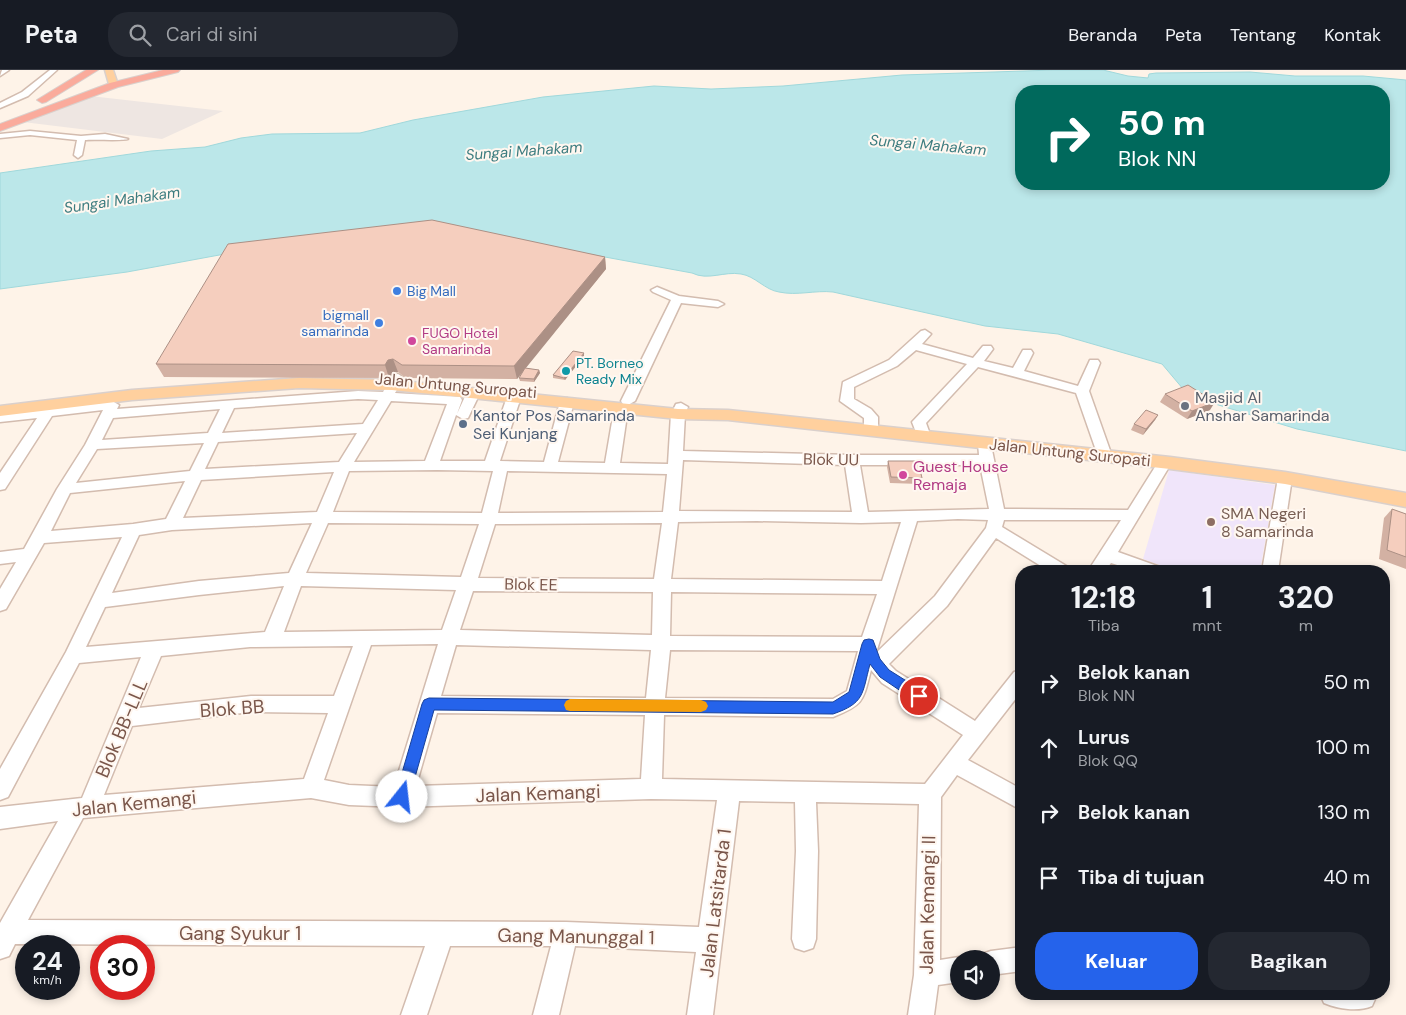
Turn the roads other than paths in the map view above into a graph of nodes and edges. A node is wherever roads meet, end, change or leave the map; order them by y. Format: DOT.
graph roads {
  1 [pos="0,70"];
  2 [pos="5,70"];
  3 [pos="54,70"];
  4 [pos="94,70"];
  5 [pos="109,70"];
  6 [pos="166,70"];
  7 [pos="175,70"];
  8 [pos="0,74"];
  9 [pos="119,79"];
  10 [pos="48,96"];
  11 [pos="0,108"];
  12 [pos="20,109"];
  13 [pos="38,113"];
  14 [pos="1,126"];
  15 [pos="81,138"];
  16 [pos="124,139"];
  17 [pos="78,155"];
  18 [pos="657,290"];
  19 [pos="677,299"];
  20 [pos="718,304"];
  21 [pos="925,334"];
  22 [pos="914,346"];
  23 [pos="968,346"];
  24 [pos="987,348"];
  25 [pos="1027,353"];
  26 [pos="959,358"];
  27 [pos="976,362"];
  28 [pos="1094,363"];
  29 [pos="1016,374"];
  30 [pos="393,386"];
  31 [pos="1082,390"];
  32 [pos="472,393"];
  33 [pos="514,397"];
  34 [pos="628,401"];
  35 [pos="567,402"];
  36 [pos="0,404"];
  37 [pos="229,404"];
  38 [pos="112,405"];
  39 [pos="680,410"];
  40 [pos="0,411"];
  41 [pos="48,412"];
  42 [pos="463,416"];
  43 [pos="0,418"];
  44 [pos="619,422"];
  45 [pos="367,428"];
  46 [pos="871,431"];
  47 [pos="924,437"];
  48 [pos="213,438"];
  49 [pos="92,444"];
  50 [pos="985,451"];
  51 [pos="1105,456"];
  52 [pos="852,460"];
  53 [pos="676,462"];
  54 [pos="1165,462"];
  55 [pos="431,465"];
  56 [pos="496,466"];
  57 [pos="550,466"];
  58 [pos="343,467"];
  59 [pos="612,468"];
  60 [pos="194,474"];
  61 [pos="1285,478"];
  62 [pos="0,485"];
  63 [pos="65,488"];
  64 [pos="1406,500"];
  65 [pos="1133,515"];
  66 [pos="911,516"];
  67 [pos="324,517"];
  68 [pos="489,518"];
  69 [pos="670,518"];
  70 [pos="861,518"];
  71 [pos="997,522"];
  72 [pos="172,524"];
  73 [pos="132,530"];
  74 [pos="39,538"];
  75 [pos="28,554"];
  76 [pos="1108,555"];
  77 [pos="0,558"];
  78 [pos="1054,565"];
  79 [pos="1100,565"];
  80 [pos="1137,565"];
  81 [pos="1271,565"];
  82 [pos="295,579"];
  83 [pos="466,584"];
  84 [pos="662,586"];
  85 [pos="888,588"];
  86 [pos="99,601"];
  87 [pos="0,604"];
  88 [pos="449,637"];
  89 [pos="365,638"];
  90 [pos="272,639"];
  91 [pos="661,643"];
  92 [pos="869,644"];
  93 [pos="154,649"];
  94 [pos="73,656"];
  95 [pos="876,664"];
  96 [pos="1015,686"];
  97 [pos="429,704"];
  98 [pos="655,705"];
  99 [pos="341,706"];
  100 [pos="124,718"];
  101 [pos="978,734"];
  102 [pos="953,762"];
  103 [pos="311,788"];
  104 [pos="651,789"];
  105 [pos="0,790"];
  106 [pos="729,792"];
  107 [pos="805,793"];
  108 [pos="930,794"];
  109 [pos="402,797"];
  110 [pos="1015,797"];
  111 [pos="82,809"];
  112 [pos="0,818"];
  113 [pos="441,934"];
  114 [pos="566,934"];
  115 [pos="5,939"];
  116 [pos="804,939"];
  117 [pos="710,940"];
  118 [pos="1015,961"];
  119 [pos="1000,962"];
  120 [pos="950,971"];
  121 [pos="926,975"];
  122 [pos="414,1015"];
  123 [pos="546,1015"];
  124 [pos="700,1015"];
  125 [pos="921,1015"];
  1 -- 2 [label="street"];
  2 -- 8 [label="street"];
  3 -- 11 [label="street"];
  4 -- 10 [label="highway"];
  5 -- 9 [label="main road"];
  6 -- 9 [label="highway"];
  7 -- 9 [label="highway"];
  9 -- 13 [label="highway"];
  10 -- 12 [label="highway"];
  10 -- 13 [label="highway"];
  11 -- 12 [label="street"];
  12 -- 13 [label="highway"];
  12 -- 14 [label="highway"];
  13 -- 14 [label="highway"];
  14 -- 15 [label="street"];
  15 -- 16 [label="street"];
  15 -- 17 [label="street"];
  18 -- 19 [label="street"];
  19 -- 20 [label="street"];
  19 -- 34 [label="street"];
  21 -- 22 [label="street"];
  22 -- 26 [label="street"];
  22 -- 46 [label="street"];
  23 -- 26 [label="street"];
  24 -- 27 [label="street"];
  25 -- 29 [label="street"];
  26 -- 27 [label="street"];
  27 -- 29 [label="street"];
  27 -- 47 [label="street"];
  28 -- 31 [label="street"];
  29 -- 31 [label="street"];
  30 -- 32 [label="main road, Jalan Untung Suropati"];
  30 -- 34 [label="main road, Jalan Untung Suropati"];
  30 -- 36 [label="main road, Jalan Untung Suropati"];
  30 -- 37 [label="street"];
  30 -- 38 [label="main road, Jalan Untung Suropati"];
  30 -- 45 [label="street"];
  30 -- 55 [label="street"];
  31 -- 51 [label="street"];
  32 -- 33 [label="main road, Jalan Untung Suropati"];
  32 -- 42 [label="street"];
  33 -- 35 [label="main road, Jalan Untung Suropati"];
  33 -- 56 [label="street"];
  34 -- 39 [label="main road, Jalan Untung Suropati"];
  35 -- 39 [label="main road, Jalan Untung Suropati"];
  35 -- 57 [label="street"];
  37 -- 38 [label="street"];
  37 -- 48 [label="street"];
  38 -- 40 [label="main road, Jalan Untung Suropati"];
  38 -- 41 [label="street"];
  38 -- 49 [label="street"];
  39 -- 46 [label="main road, Jalan Untung Suropati"];
  39 -- 53 [label="street"];
  41 -- 43 [label="street"];
  41 -- 62 [label="street"];
  44 -- 59 [label="street"];
  45 -- 48 [label="street"];
  45 -- 58 [label="street"];
  46 -- 47 [label="main road, Jalan Untung Suropati"];
  47 -- 50 [label="main road, Jalan Untung Suropati"];
  48 -- 49 [label="street"];
  48 -- 60 [label="street"];
  49 -- 63 [label="street"];
  50 -- 51 [label="main road, Jalan Untung Suropati"];
  50 -- 52 [label="street, Blok UU"];
  50 -- 71 [label="street"];
  51 -- 54 [label="main road, Jalan Untung Suropati"];
  52 -- 53 [label="street, Blok UU"];
  52 -- 70 [label="street"];
  53 -- 59 [label="street, Blok UU"];
  53 -- 69 [label="street"];
  54 -- 61 [label="main road, Jalan Untung Suropati"];
  54 -- 65 [label="street"];
  55 -- 56 [label="street, Blok UU"];
  55 -- 58 [label="street, Blok UU"];
  56 -- 57 [label="street, Blok UU"];
  56 -- 68 [label="street"];
  57 -- 59 [label="street, Blok UU"];
  58 -- 60 [label="street, Blok UU"];
  58 -- 67 [label="street"];
  60 -- 63 [label="street, Blok UU"];
  60 -- 72 [label="street"];
  61 -- 64 [label="main road, Jalan Untung Suropati"];
  61 -- 81 [label="street"];
  63 -- 74 [label="street"];
  65 -- 71 [label="street"];
  65 -- 76 [label="street"];
  66 -- 70 [label="street"];
  66 -- 71 [label="street"];
  66 -- 85 [label="street"];
  67 -- 68 [label="street"];
  67 -- 72 [label="street"];
  67 -- 82 [label="street"];
  68 -- 69 [label="street"];
  68 -- 83 [label="street"];
  69 -- 70 [label="street"];
  69 -- 84 [label="street"];
  71 -- 78 [label="street"];
  71 -- 95 [label="street"];
  72 -- 73 [label="street"];
  73 -- 74 [label="street"];
  73 -- 86 [label="street"];
  74 -- 75 [label="street"];
  75 -- 77 [label="street"];
  75 -- 87 [label="street"];
  76 -- 79 [label="street"];
  76 -- 80 [label="street"];
  82 -- 83 [label="street, Blok EE"];
  82 -- 86 [label="street, Blok EE"];
  82 -- 90 [label="street"];
  83 -- 84 [label="street, Blok EE"];
  83 -- 88 [label="street"];
  84 -- 85 [label="street, Blok EE"];
  84 -- 91 [label="street"];
  85 -- 92 [label="street"];
  86 -- 94 [label="street"];
  88 -- 89 [label="street"];
  88 -- 91 [label="street"];
  88 -- 97 [label="street"];
  89 -- 90 [label="street"];
  89 -- 99 [label="street"];
  90 -- 93 [label="street"];
  91 -- 92 [label="street"];
  91 -- 98 [label="street"];
  92 -- 95 [label="street"];
  92 -- 98 [label="street"];
  93 -- 94 [label="street"];
  93 -- 100 [label="street, Blok BB-LLL"];
  94 -- 105 [label="street"];
  95 -- 101 [label="street"];
  96 -- 101 [label="street"];
  97 -- 98 [label="street"];
  97 -- 109 [label="street"];
  98 -- 104 [label="street"];
  99 -- 100 [label="street, Blok BB"];
  99 -- 103 [label="street"];
  100 -- 111 [label="street, Blok BB-LLL"];
  101 -- 102 [label="street"];
  102 -- 108 [label="street"];
  102 -- 110 [label="street"];
  103 -- 109 [label="street, Jalan Kemangi"];
  103 -- 111 [label="street, Jalan Kemangi"];
  104 -- 106 [label="street, Jalan Kemangi"];
  104 -- 109 [label="street, Jalan Kemangi"];
  106 -- 107 [label="street, Jalan Kemangi"];
  106 -- 117 [label="street, Jalan Latsitarda 1"];
  107 -- 108 [label="street, Jalan Kemangi"];
  107 -- 116 [label="street"];
  108 -- 121 [label="street, Jalan Kemangi II"];
  111 -- 112 [label="street, Jalan Kemangi"];
  111 -- 115 [label="street, Blok BB-LLL"];
  113 -- 114 [label="street, Gang Manunggal 1"];
  113 -- 115 [label="street, Gang Syukur 1"];
  113 -- 122 [label="street"];
  114 -- 117 [label="street, Gang Manunggal 1"];
  114 -- 123 [label="street"];
  117 -- 124 [label="street, Jalan Latsitarda 1"];
  118 -- 119 [label="street"];
  120 -- 121 [label="street"];
  121 -- 125 [label="street, Jalan Kemangi II"];
}
